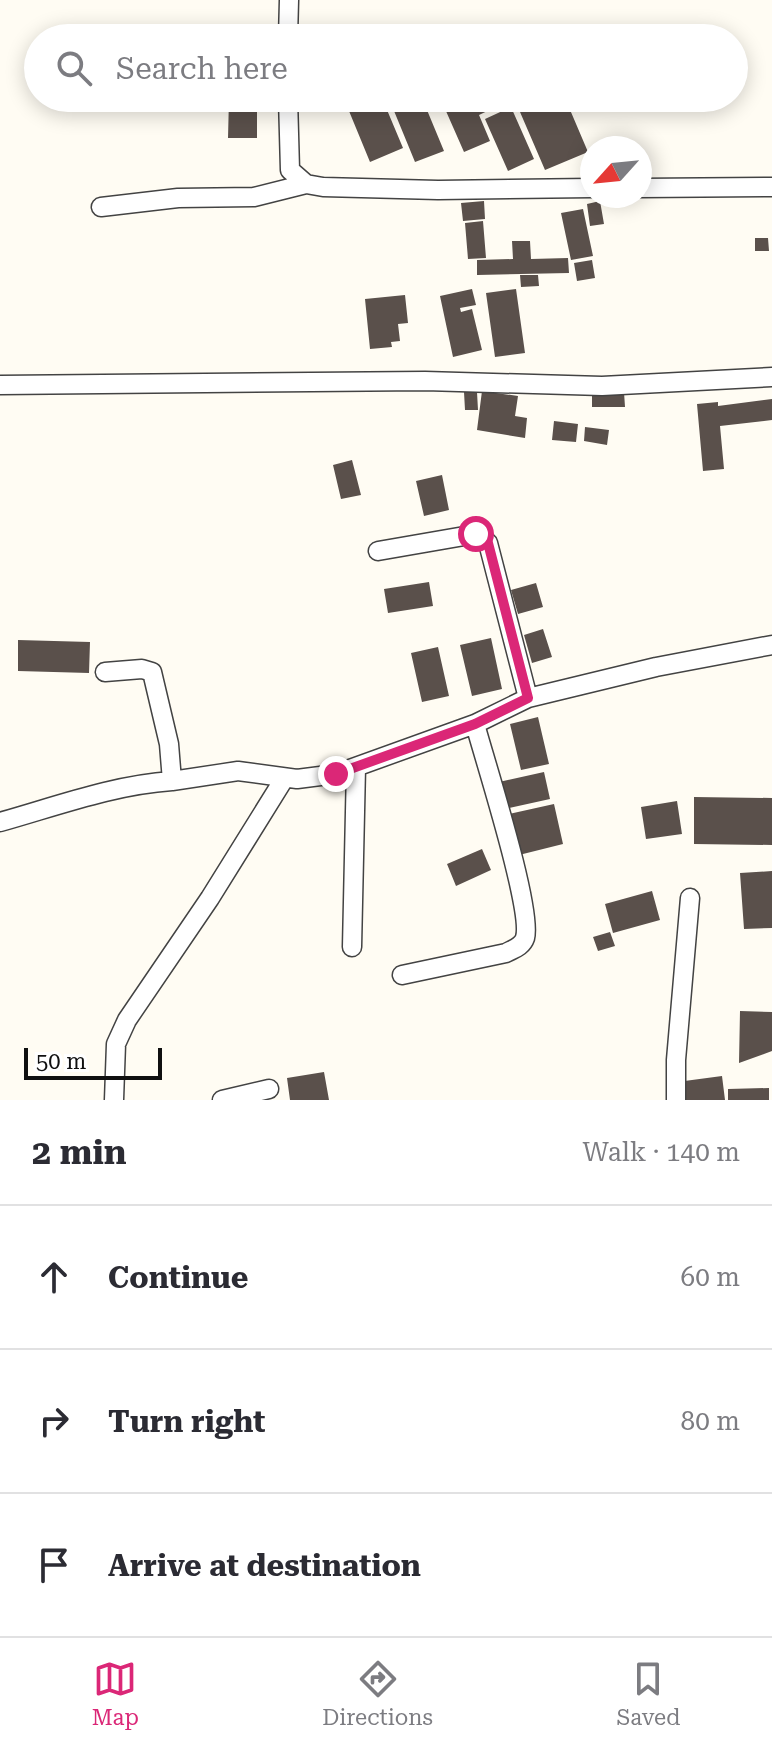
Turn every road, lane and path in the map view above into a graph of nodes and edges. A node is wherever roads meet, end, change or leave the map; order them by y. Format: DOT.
graph roads {
  1 [pos="289,0"];
  2 [pos="288,24"];
  3 [pos="288,112"];
  4 [pos="306,184"];
  5 [pos="772,187"];
  6 [pos="580,188"];
  7 [pos="652,188"];
  8 [pos="101,207"];
  9 [pos="772,377"];
  10 [pos="0,385"];
  11 [pos="378,551"];
  12 [pos="772,645"];
  13 [pos="105,672"];
  14 [pos="528,698"];
  15 [pos="475,724"];
  16 [pos="356,767"];
  17 [pos="284,779"];
  18 [pos="172,781"];
  19 [pos="0,822"];
  20 [pos="690,898"];
  21 [pos="352,947"];
  22 [pos="402,975"];
  23 [pos="269,1089"];
  24 [pos="114,1100"];
  25 [pos="222,1100"];
  26 [pos="676,1100"];
  1 -- 2 [label="street"];
  3 -- 4 [label="street"];
  4 -- 6 [label="street"];
  4 -- 8 [label="street"];
  5 -- 7 [label="street"];
  9 -- 10 [label="street"];
  11 -- 14 [label="street"];
  12 -- 14 [label="street"];
  13 -- 18 [label="street"];
  14 -- 15 [label="street"];
  15 -- 16 [label="street"];
  15 -- 22 [label="street"];
  16 -- 17 [label="street"];
  16 -- 21 [label="street"];
  17 -- 18 [label="street"];
  17 -- 24 [label="street"];
  18 -- 19 [label="street"];
  20 -- 26 [label="street"];
  23 -- 25 [label="street"];
}
